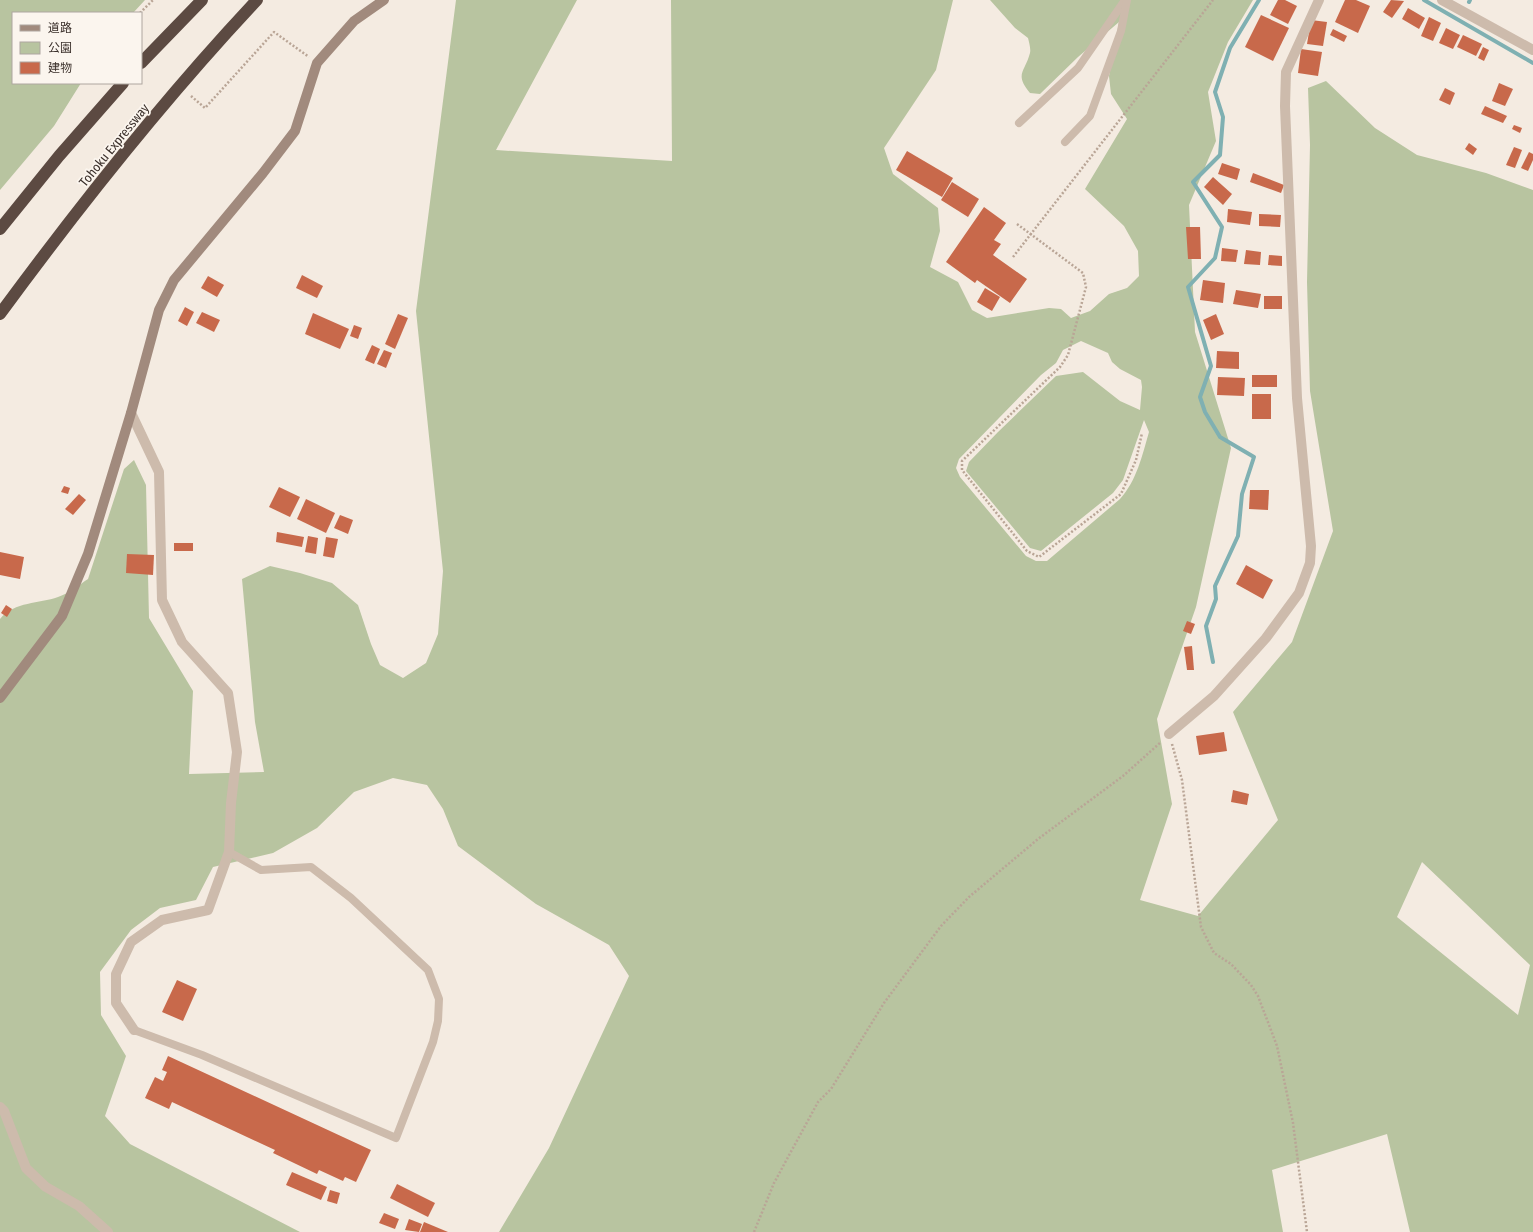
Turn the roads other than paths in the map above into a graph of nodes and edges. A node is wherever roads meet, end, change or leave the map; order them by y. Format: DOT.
graph roads {
  1 [pos="202,0"];
  2 [pos="257,0"];
  3 [pos="384,0"];
  4 [pos="1126,0"];
  5 [pos="1319,0"];
  6 [pos="1442,0"];
  7 [pos="1533,50"];
  8 [pos="142,62"];
  9 [pos="123,84"];
  10 [pos="1019,123"];
  11 [pos="1065,142"];
  12 [pos="0,229"];
  13 [pos="0,314"];
  14 [pos="131,413"];
  15 [pos="0,698"];
  16 [pos="1169,734"];
  17 [pos="229,852"];
  18 [pos="134,1030"];
  19 [pos="0,1107"];
  20 [pos="108,1232"];
  1 -- 8 [label="highway"];
  2 -- 13 [label="highway, Tohoku Expressway"];
  3 -- 14 [label="street"];
  4 -- 10 [label="lane"];
  4 -- 11 [label="lane"];
  5 -- 16 [label="street"];
  6 -- 7 [label="street"];
  9 -- 12 [label="highway"];
  14 -- 15 [label="street"];
  14 -- 17 [label="street"];
  17 -- 18 [label="street"];
  17 -- 18 [label="lane"];
  19 -- 20 [label="street"];
}
